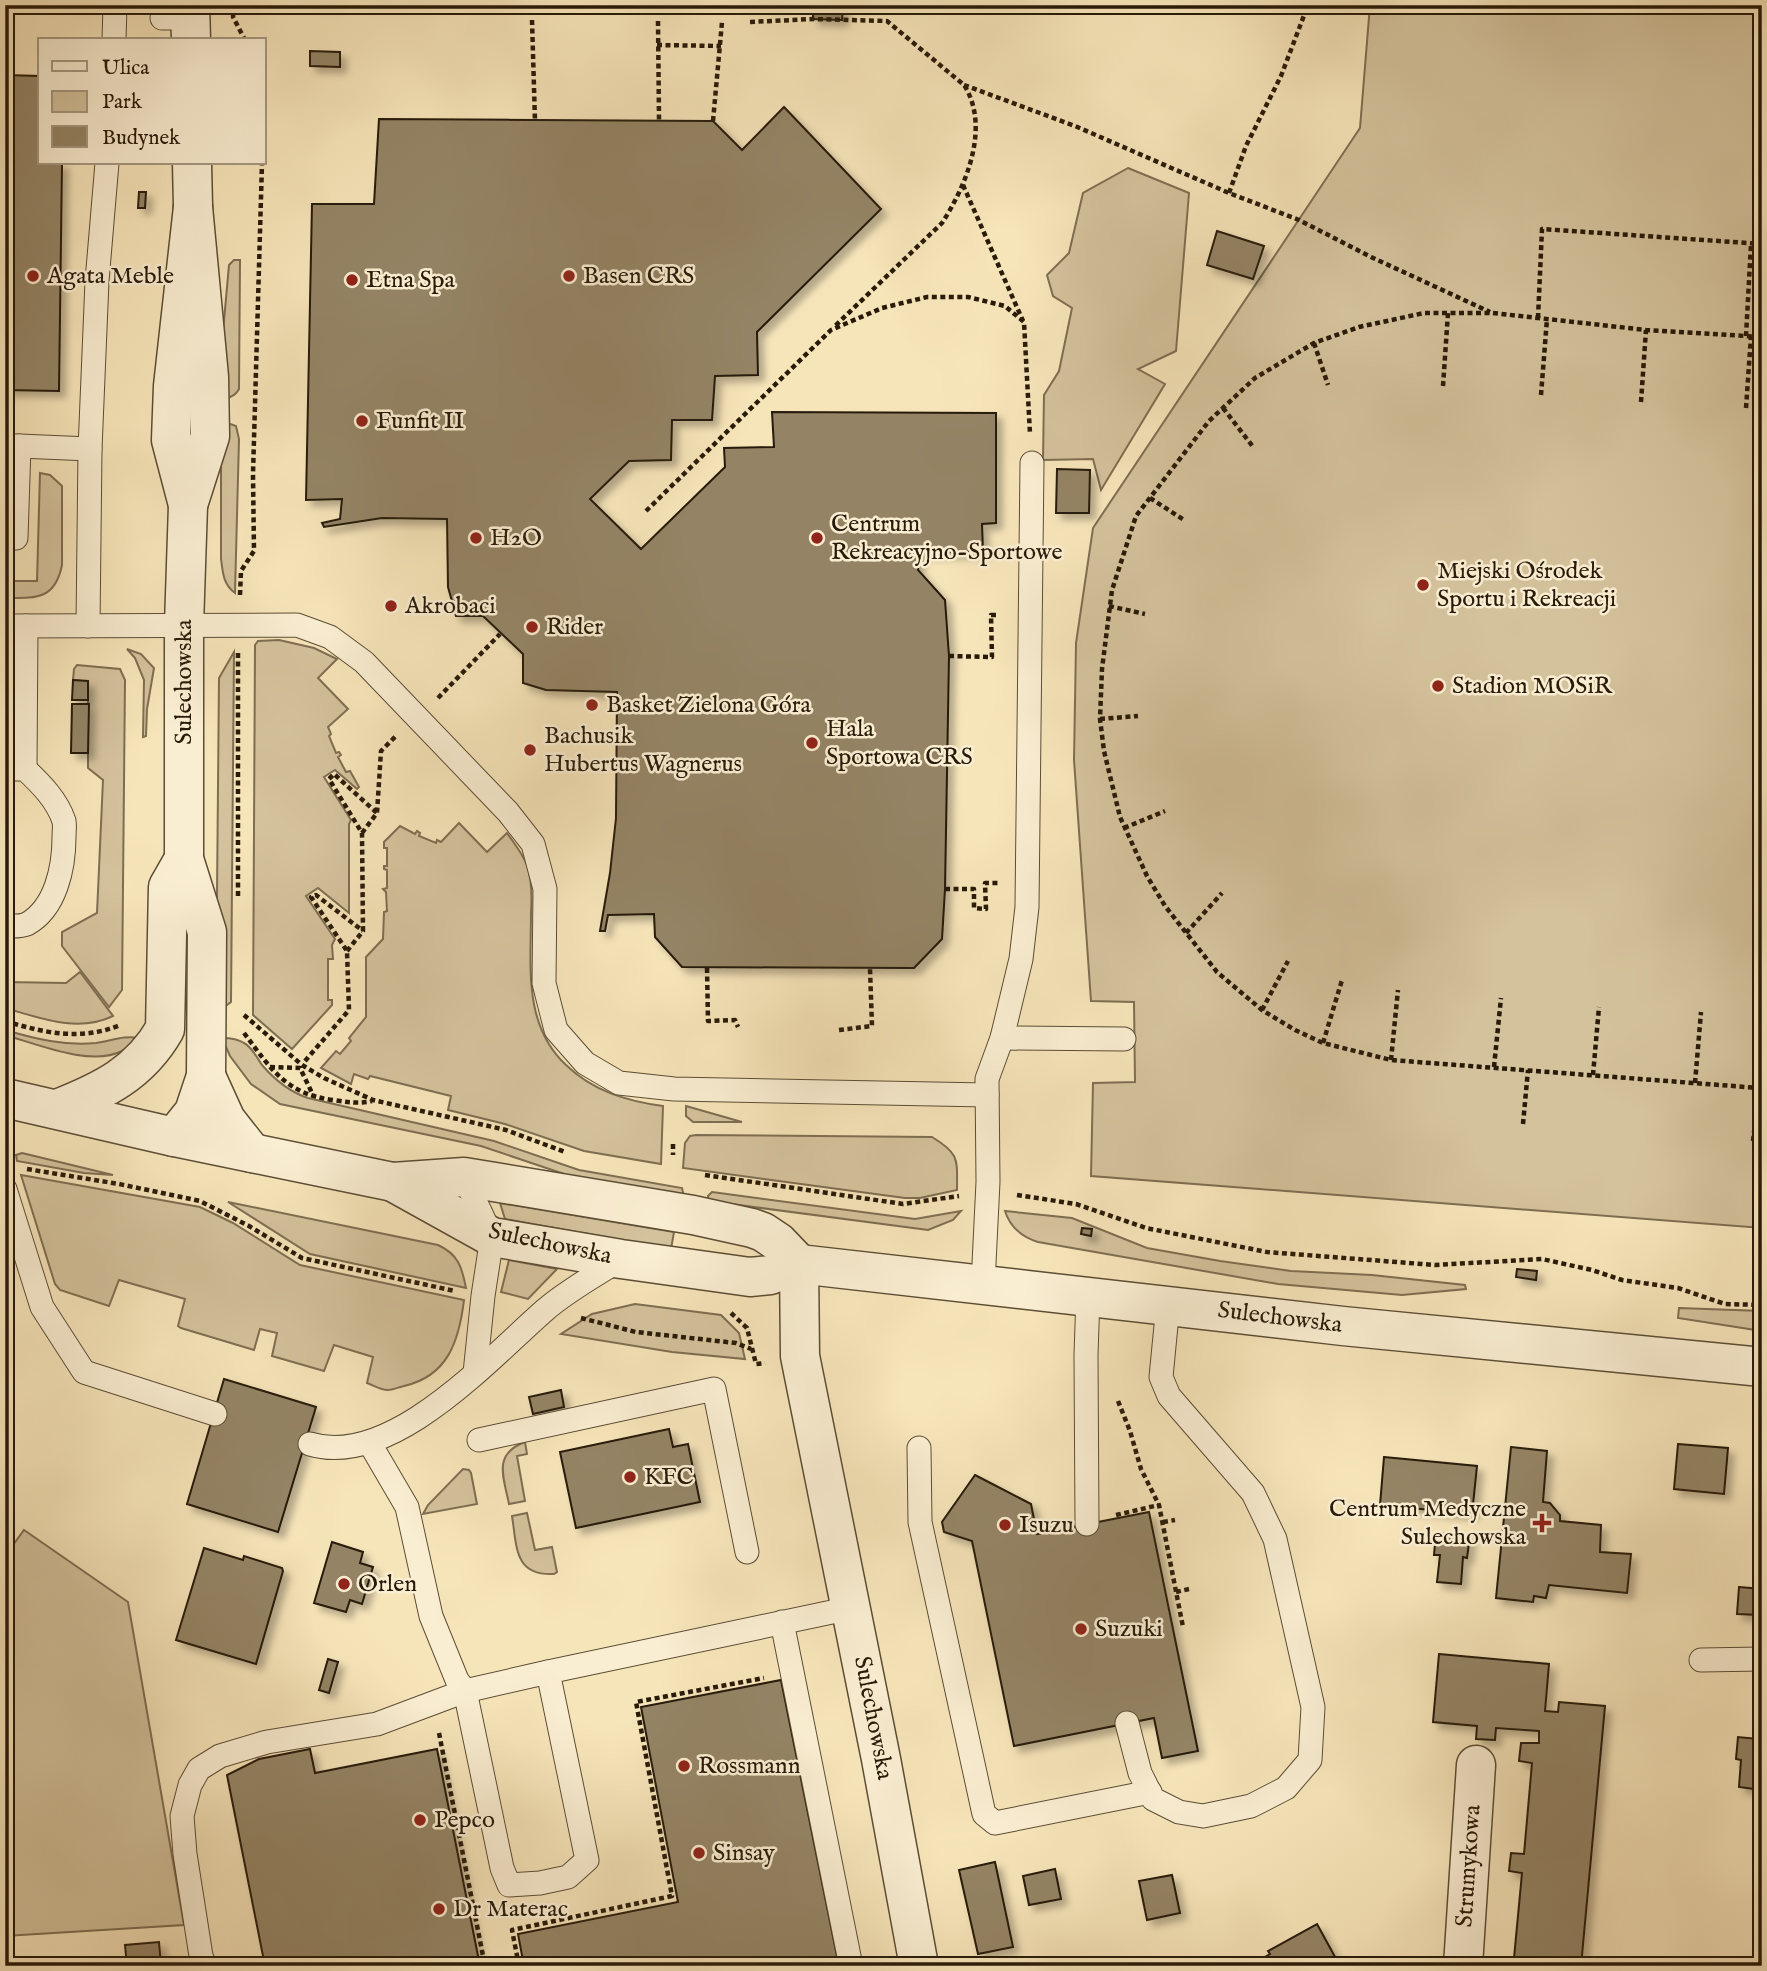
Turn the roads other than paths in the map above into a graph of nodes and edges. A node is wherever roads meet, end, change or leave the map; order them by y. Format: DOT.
graph roads {
  1 [pos="115,5"];
  2 [pos="114,38"];
  3 [pos="107,164"];
  4 [pos="192,164"];
  5 [pos="12,446"];
  6 [pos="90,449"];
  7 [pos="1031,463"];
  8 [pos="5,538"];
  9 [pos="184,625"];
  10 [pos="16,626"];
  11 [pos="88,626"];
  12 [pos="15,720"];
  13 [pos="15,769"];
  14 [pos="184,859"];
  15 [pos="5,926"];
  16 [pos="1002,1038"];
  17 [pos="1124,1039"];
  18 [pos="206,1076"];
  19 [pos="987,1095"];
  20 [pos="5,1098"];
  21 [pos="57,1109"];
  22 [pos="174,1138"];
  23 [pos="252,1153"];
  24 [pos="464,1177"];
  25 [pos="393,1182"];
  26 [pos="5,1189"];
  27 [pos="492,1237"];
  28 [pos="621,1259"];
  29 [pos="799,1264"];
  30 [pos="983,1284"];
  31 [pos="1088,1296"];
  32 [pos="1168,1305"];
  33 [pos="1762,1367"];
  34 [pos="475,1373"];
  35 [pos="215,1414"];
  36 [pos="479,1440"];
  37 [pos="369,1442"];
  38 [pos="310,1444"];
  39 [pos="919,1448"];
  40 [pos="1087,1524"];
  41 [pos="747,1552"];
  42 [pos="851,1608"];
  43 [pos="782,1622"];
  44 [pos="1762,1659"];
  45 [pos="1701,1660"];
  46 [pos="548,1672"];
  47 [pos="465,1691"];
  48 [pos="1127,1723"];
  49 [pos="1476,1765"];
  50 [pos="1150,1792"];
  51 [pos="205,1966"];
  52 [pos="851,1966"];
  53 [pos="919,1966"];
  54 [pos="1462,1966"];
  1 -- 2 [label="lane"];
  3 -- 6 [label="lane"];
  4 -- 9 [label="street, Sulechowska"];
  5 -- 6 [label="lane"];
  5 -- 8 [label="lane"];
  6 -- 11 [label="lane"];
  7 -- 16 [label="lane"];
  9 -- 11 [label="lane"];
  9 -- 14 [label="street, Sulechowska"];
  9 -- 19 [label="lane"];
  10 -- 11 [label="lane"];
  10 -- 12 [label="lane"];
  12 -- 13 [label="lane"];
  13 -- 15 [label="lane"];
  14 -- 18 [label="street, Sulechowska"];
  14 -- 21 [label="street, Sulechowska"];
  16 -- 17 [label="lane"];
  16 -- 19 [label="lane"];
  18 -- 22 [label="street, Sulechowska"];
  18 -- 23 [label="street, Sulechowska"];
  19 -- 30 [label="lane"];
  20 -- 21 [label="street, Sulechowska"];
  21 -- 22 [label="street, Sulechowska"];
  22 -- 23 [label="street, Sulechowska"];
  23 -- 25 [label="street, Sulechowska"];
  24 -- 25 [label="street, Sulechowska"];
  24 -- 27 [label="lane"];
  24 -- 29 [label="street, Sulechowska"];
  25 -- 27 [label="street, Sulechowska"];
  26 -- 35 [label="lane"];
  27 -- 28 [label="street, Sulechowska"];
  27 -- 34 [label="lane"];
  28 -- 29 [label="street, Sulechowska"];
  28 -- 34 [label="lane"];
  29 -- 30 [label="street, Sulechowska"];
  29 -- 42 [label="street, Sulechowska"];
  30 -- 31 [label="street, Sulechowska"];
  31 -- 32 [label="street, Sulechowska"];
  31 -- 40 [label="lane"];
  32 -- 33 [label="street, Sulechowska"];
  32 -- 50 [label="lane"];
  34 -- 37 [label="lane"];
  36 -- 41 [label="lane"];
  37 -- 38 [label="lane"];
  37 -- 47 [label="lane"];
  39 -- 50 [label="lane"];
  42 -- 43 [label="lane"];
  42 -- 53 [label="street, Sulechowska"];
  43 -- 46 [label="lane"];
  43 -- 52 [label="lane"];
  44 -- 45 [label="lane"];
  46 -- 47 [label="lane"];
  46 -- 47 [label="lane"];
  47 -- 51 [label="lane"];
  48 -- 50 [label="lane"];
  49 -- 54 [label="street, Strumykowa"];
}
